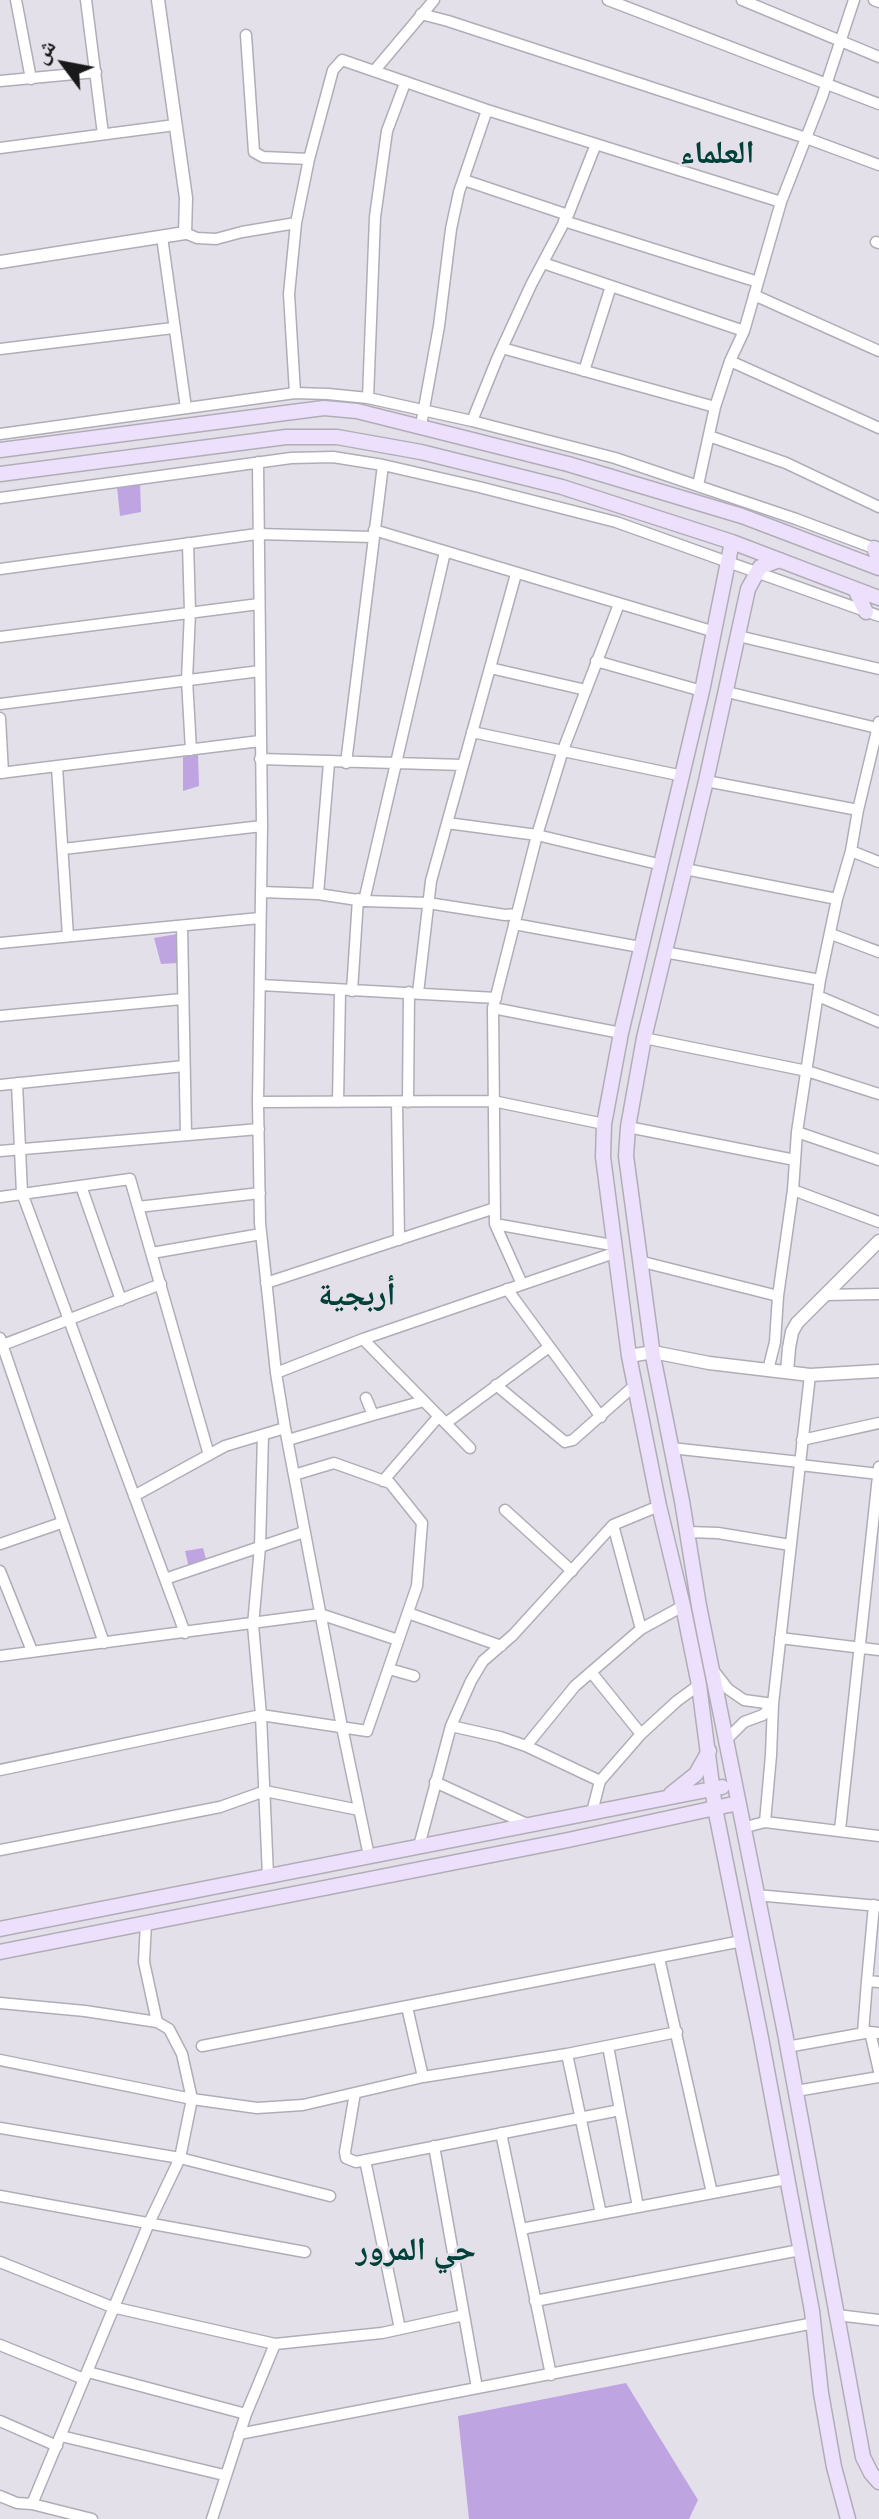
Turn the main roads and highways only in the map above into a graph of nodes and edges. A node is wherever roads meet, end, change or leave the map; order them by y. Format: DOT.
graph roads {
  1 [pos="0,450"];
  2 [pos="0,474"];
  3 [pos="732,542"];
  4 [pos="780,560"];
  5 [pos="879,568"];
  6 [pos="855,589"];
  7 [pos="879,598"];
  8 [pos="873,614"];
  9 [pos="718,616"];
  10 [pos="741,620"];
  11 [pos="709,1750"];
  12 [pos="734,1785"];
  13 [pos="714,1787"];
  14 [pos="663,1799"];
  15 [pos="738,1803"];
  16 [pos="624,1806"];
  17 [pos="715,1808"];
  18 [pos="677,1817"];
  19 [pos="628,1827"];
  20 [pos="724,1851"];
  21 [pos="274,1875"];
  22 [pos="230,1884"];
  23 [pos="283,1896"];
  24 [pos="236,1906"];
  25 [pos="0,1929"];
  26 [pos="0,1952"];
  27 [pos="761,2038"];
  28 [pos="787,2047"];
  29 [pos="879,2482"];
  30 [pos="848,2519"];
  1 -- 5 [label="main road"];
  2 -- 3 [label="main road"];
  3 -- 4 [label="main road"];
  3 -- 9 [label="main road"];
  4 -- 6 [label="main road"];
  4 -- 10 [label="main road"];
  6 -- 7 [label="main road"];
  6 -- 8 [label="main road"];
  9 -- 10 [label="main road"];
  9 -- 11 [label="main road"];
  10 -- 12 [label="main road"];
  11 -- 13 [label="main road"];
  11 -- 14 [label="main road"];
  12 -- 13 [label="main road"];
  12 -- 15 [label="main road"];
  13 -- 14 [label="main road"];
  13 -- 17 [label="main road"];
  14 -- 16 [label="main road"];
  15 -- 17 [label="main road"];
  15 -- 28 [label="main road"];
  16 -- 19 [label="main road"];
  16 -- 21 [label="main road"];
  17 -- 18 [label="main road"];
  17 -- 20 [label="main road"];
  18 -- 19 [label="main road"];
  18 -- 20 [label="main road"];
  19 -- 23 [label="main road"];
  20 -- 27 [label="main road"];
  21 -- 22 [label="main road"];
  21 -- 23 [label="main road"];
  22 -- 24 [label="main road"];
  22 -- 25 [label="main road"];
  23 -- 24 [label="main road"];
  24 -- 26 [label="main road"];
  27 -- 28 [label="main road"];
  27 -- 30 [label="main road"];
  28 -- 29 [label="main road"];
}
